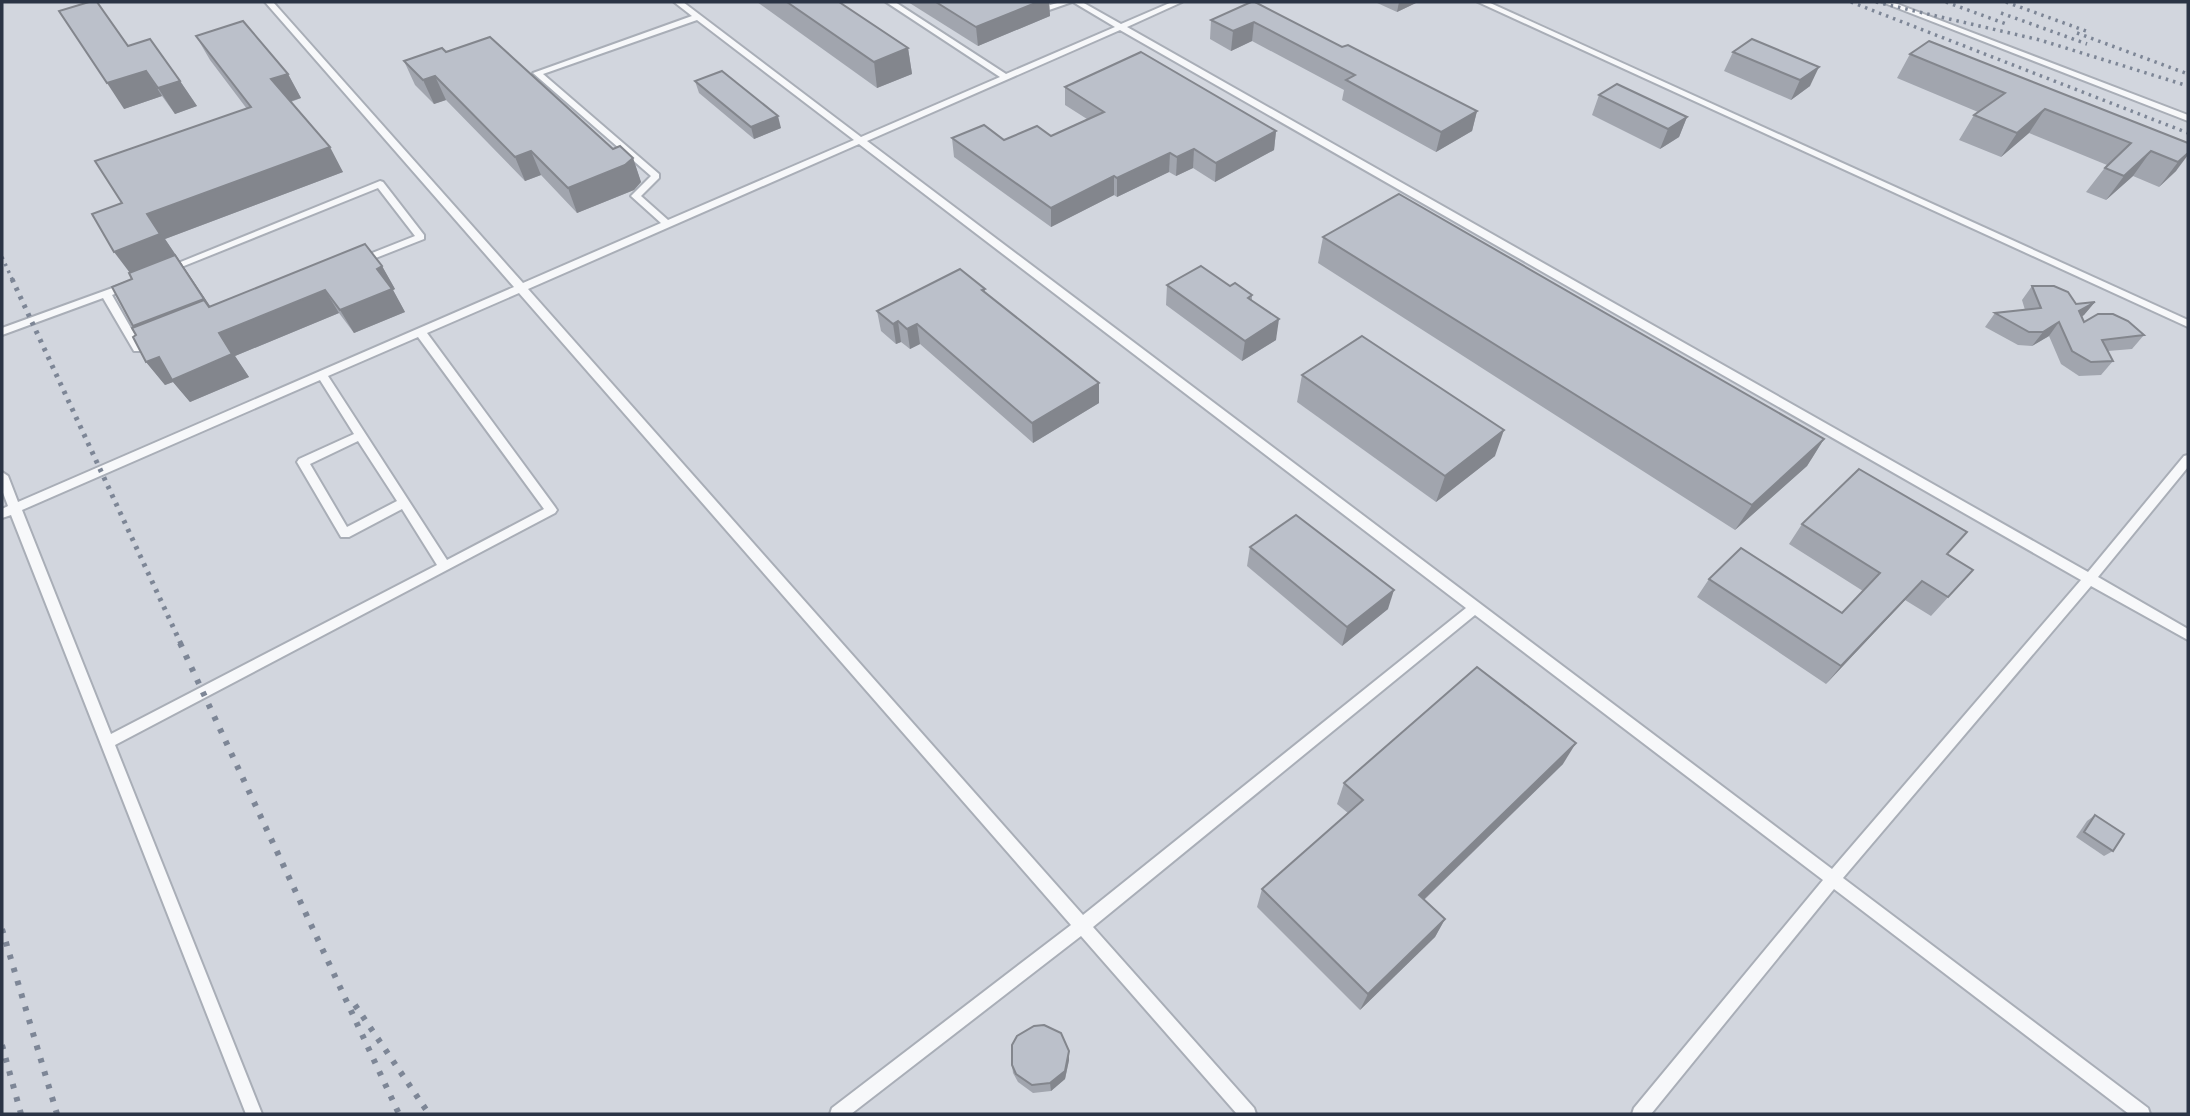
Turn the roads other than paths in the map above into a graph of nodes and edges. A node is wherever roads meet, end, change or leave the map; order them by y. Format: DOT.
graph roads {
  1 [pos="269,2"];
  2 [pos="678,2"];
  3 [pos="890,2"];
  4 [pos="1039,2"];
  5 [pos="1068,2"];
  6 [pos="1077,2"];
  7 [pos="1178,2"];
  8 [pos="1482,2"];
  9 [pos="1886,2"];
  10 [pos="698,17"];
  11 [pos="1120,27"];
  12 [pos="1006,76"];
  13 [pos="2188,118"];
  14 [pos="859,141"];
  15 [pos="668,225"];
  16 [pos="344,268"];
  17 [pos="156,274"];
  18 [pos="144,279"];
  19 [pos="523,288"];
  20 [pos="106,294"];
  21 [pos="2188,324"];
  22 [pos="2,332"];
  23 [pos="421,332"];
  24 [pos="163,339"];
  25 [pos="322,375"];
  26 [pos="360,435"];
  27 [pos="2188,459"];
  28 [pos="2,476"];
  29 [pos="404,503"];
  30 [pos="8,511"];
  31 [pos="445,567"];
  32 [pos="2090,578"];
  33 [pos="1475,608"];
  34 [pos="2188,635"];
  35 [pos="107,743"];
  36 [pos="1833,879"];
  37 [pos="1082,926"];
  38 [pos="1644,1113"];
  39 [pos="254,1114"];
  40 [pos="838,1114"];
  41 [pos="1248,1114"];
  42 [pos="2142,1114"];
  1 -- 19 [label="lane"];
  2 -- 10 [label="lane"];
  3 -- 12 [label="lane"];
  4 -- 5 [label="lane"];
  6 -- 11 [label="lane"];
  7 -- 11 [label="lane"];
  8 -- 21 [label="lane"];
  9 -- 13 [label="lane"];
  10 -- 14 [label="lane"];
  10 -- 15 [label="lane"];
  11 -- 12 [label="lane"];
  11 -- 32 [label="lane"];
  12 -- 14 [label="lane"];
  14 -- 15 [label="lane"];
  14 -- 33 [label="lane"];
  15 -- 19 [label="lane"];
  16 -- 17 [label="lane"];
  18 -- 20 [label="lane"];
  19 -- 23 [label="lane"];
  19 -- 37 [label="lane"];
  20 -- 22 [label="lane"];
  20 -- 24 [label="lane"];
  23 -- 25 [label="lane"];
  23 -- 31 [label="lane"];
  25 -- 26 [label="lane"];
  25 -- 30 [label="lane"];
  26 -- 29 [label="lane"];
  26 -- 29 [label="lane"];
  27 -- 32 [label="lane"];
  28 -- 30 [label="lane"];
  29 -- 31 [label="lane"];
  30 -- 35 [label="lane"];
  31 -- 35 [label="lane"];
  32 -- 34 [label="lane"];
  32 -- 36 [label="lane"];
  33 -- 36 [label="lane"];
  33 -- 37 [label="lane"];
  35 -- 39 [label="lane"];
  36 -- 38 [label="lane"];
  36 -- 42 [label="lane"];
  37 -- 40 [label="lane"];
  37 -- 41 [label="lane"];
}
